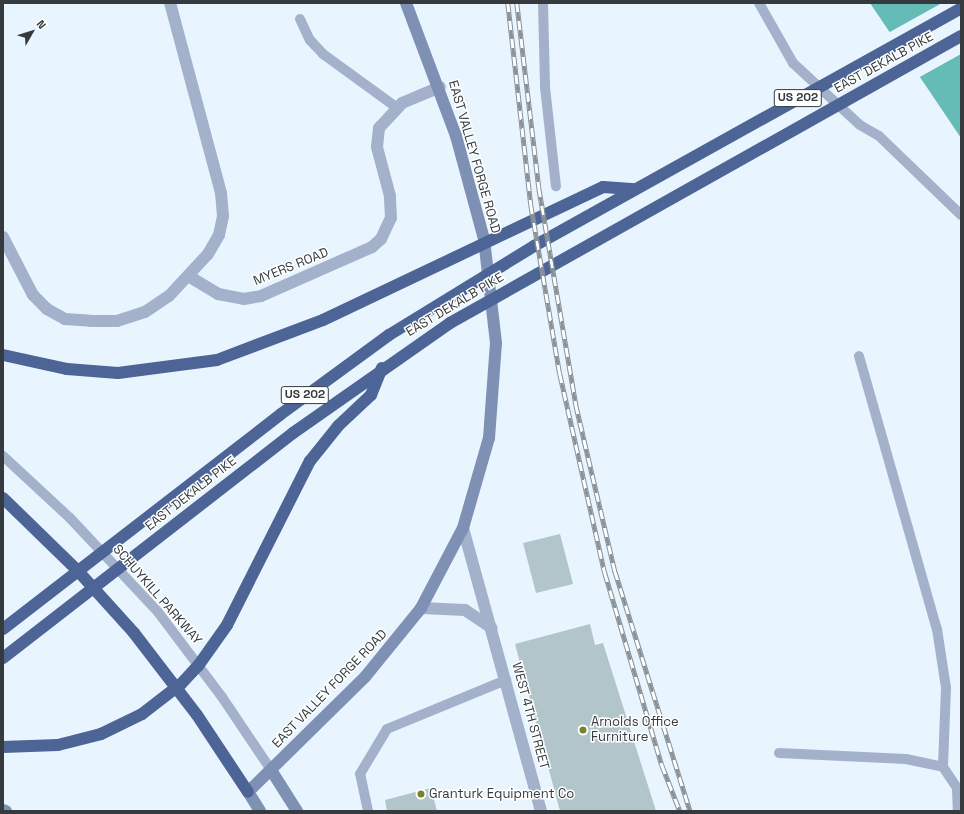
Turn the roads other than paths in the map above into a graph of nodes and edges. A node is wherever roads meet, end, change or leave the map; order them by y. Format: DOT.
graph roads {
  1 [pos="170,3"];
  2 [pos="406,3"];
  3 [pos="543,3"];
  4 [pos="759,3"];
  5 [pos="961,8"];
  6 [pos="300,19"];
  7 [pos="961,36"];
  8 [pos="440,87"];
  9 [pos="396,107"];
  10 [pos="556,186"];
  11 [pos="635,189"];
  12 [pos="961,215"];
  13 [pos="3,237"];
  14 [pos="190,277"];
  15 [pos="3,355"];
  16 [pos="858,356"];
  17 [pos="382,368"];
  18 [pos="3,456"];
  19 [pos="3,498"];
  20 [pos="464,528"];
  21 [pos="421,608"];
  22 [pos="492,628"];
  23 [pos="3,629"];
  24 [pos="3,658"];
  25 [pos="506,680"];
  26 [pos="3,747"];
  27 [pos="779,753"];
  28 [pos="943,767"];
  29 [pos="271,770"];
  30 [pos="248,792"];
  31 [pos="3,810"];
  32 [pos="6,811"];
  33 [pos="260,811"];
  34 [pos="297,811"];
  35 [pos="368,811"];
  36 [pos="540,811"];
  37 [pos="958,811"];
  1 -- 14 [label="street"];
  2 -- 8 [label="main road, EAST VALLEY FORGE ROAD"];
  3 -- 10 [label="lane"];
  4 -- 12 [label="lane"];
  5 -- 11 [label="highway, EAST DEKALB PIKE / US 202"];
  6 -- 9 [label="lane"];
  7 -- 17 [label="highway, EAST DEKALB PIKE"];
  8 -- 9 [label="street, MYERS ROAD"];
  8 -- 20 [label="main road, EAST VALLEY FORGE ROAD"];
  9 -- 14 [label="street, MYERS ROAD"];
  11 -- 15 [label="highway"];
  11 -- 23 [label="highway, EAST DEKALB PIKE / US 202"];
  13 -- 14 [label="street"];
  16 -- 28 [label="lane"];
  17 -- 24 [label="highway, EAST DEKALB PIKE"];
  17 -- 26 [label="highway"];
  18 -- 29 [label="lane, SCHUYKILL PARKWAY"];
  19 -- 30 [label="highway"];
  20 -- 21 [label="main road, EAST VALLEY FORGE ROAD"];
  20 -- 22 [label="street, WEST 4TH STREET"];
  21 -- 22 [label="street"];
  21 -- 29 [label="main road, EAST VALLEY FORGE ROAD"];
  22 -- 25 [label="street, WEST 4TH STREET"];
  25 -- 35 [label="lane"];
  25 -- 36 [label="street, WEST 4TH STREET"];
  27 -- 28 [label="lane"];
  28 -- 37 [label="lane"];
  29 -- 30 [label="main road, EAST VALLEY FORGE ROAD"];
  29 -- 34 [label="main road"];
  30 -- 33 [label="main road"];
  31 -- 32 [label="main road"];
}
